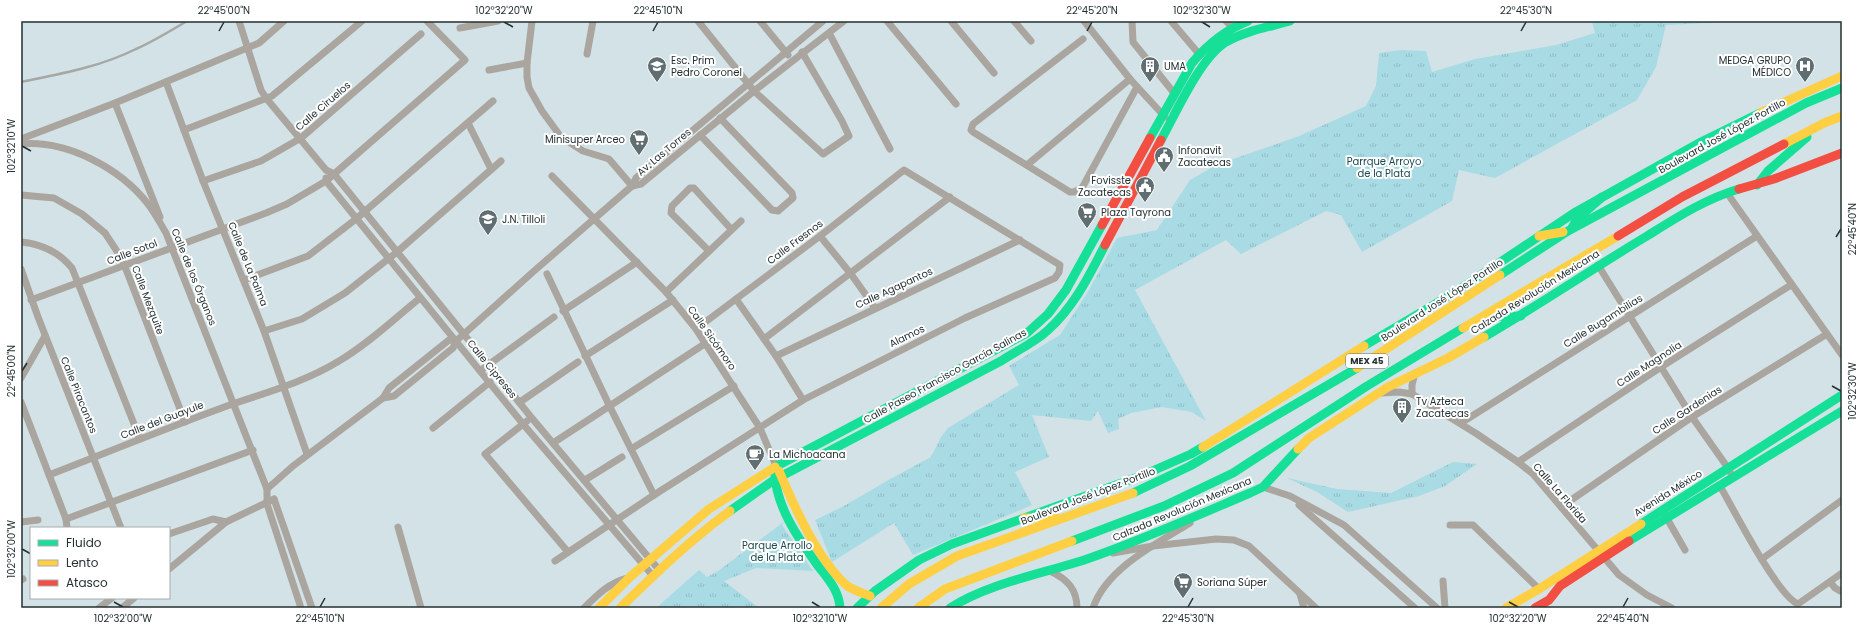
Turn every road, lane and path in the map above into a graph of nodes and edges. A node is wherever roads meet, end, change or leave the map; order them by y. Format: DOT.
graph roads {
  1 [pos="239,21"];
  2 [pos="284,21"];
  3 [pos="362,21"];
  4 [pos="428,21"];
  5 [pos="498,21"];
  6 [pos="532,21"];
  7 [pos="593,21"];
  8 [pos="698,21"];
  9 [pos="760,21"];
  10 [pos="822,21"];
  11 [pos="844,21"];
  12 [pos="887,21"];
  13 [pos="951,21"];
  14 [pos="1014,21"];
  15 [pos="1084,21"];
  16 [pos="1132,21"];
  17 [pos="1171,21"];
  18 [pos="1247,21"];
  19 [pos="1290,21"];
  20 [pos="1230,24"];
  21 [pos="460,28"];
  22 [pos="829,33"];
  23 [pos="420,34"];
  24 [pos="1083,39"];
  25 [pos="1031,42"];
  26 [pos="248,48"];
  27 [pos="785,52"];
  28 [pos="802,52"];
  29 [pos="588,54"];
  30 [pos="1199,54"];
  31 [pos="791,61"];
  32 [pos="527,63"];
  33 [pos="489,70"];
  34 [pos="994,73"];
  35 [pos="1842,76"];
  36 [pos="1130,79"];
  37 [pos="166,82"];
  38 [pos="748,82"];
  39 [pos="1137,87"];
  40 [pos="1842,88"];
  41 [pos="754,90"];
  42 [pos="1174,93"];
  43 [pos="266,98"];
  44 [pos="493,101"];
  45 [pos="114,104"];
  46 [pos="956,104"];
  47 [pos="1162,115"];
  48 [pos="1842,116"];
  49 [pos="720,118"];
  50 [pos="1172,120"];
  51 [pos="468,123"];
  52 [pos="1824,123"];
  53 [pos="184,130"];
  54 [pos="700,135"];
  55 [pos="301,138"];
  56 [pos="21,139"];
  57 [pos="21,144"];
  58 [pos="890,149"];
  59 [pos="1842,154"];
  60 [pos="501,161"];
  61 [pos="1027,165"];
  62 [pos="1135,166"];
  63 [pos="491,169"];
  64 [pos="326,170"];
  65 [pos="1145,170"];
  66 [pos="334,174"];
  67 [pos="552,176"];
  68 [pos="203,181"];
  69 [pos="326,181"];
  70 [pos="1757,185"];
  71 [pos="632,186"];
  72 [pos="1727,193"];
  73 [pos="21,195"];
  74 [pos="950,197"];
  75 [pos="1602,197"];
  76 [pos="364,212"];
  77 [pos="356,219"];
  78 [pos="595,219"];
  79 [pos="741,221"];
  80 [pos="732,229"];
  81 [pos="223,230"];
  82 [pos="1569,231"];
  83 [pos="166,233"];
  84 [pos="820,236"];
  85 [pos="1539,236"];
  86 [pos="1757,236"];
  87 [pos="1020,240"];
  88 [pos="21,242"];
  89 [pos="172,247"];
  90 [pos="709,251"];
  91 [pos="397,252"];
  92 [pos="388,259"];
  93 [pos="637,262"];
  94 [pos="1598,265"];
  95 [pos="123,266"];
  96 [pos="21,269"];
  97 [pos="547,274"];
  98 [pos="851,274"];
  99 [pos="244,280"];
  100 [pos="77,283"];
  101 [pos="1791,285"];
  102 [pos="666,292"];
  103 [pos="420,298"];
  104 [pos="736,298"];
  105 [pos="31,300"];
  106 [pos="673,300"];
  107 [pos="875,308"];
  108 [pos="563,311"];
  109 [pos="1521,316"];
  110 [pos="1629,316"];
  111 [pos="554,317"];
  112 [pos="1481,318"];
  113 [pos="696,329"];
  114 [pos="264,331"];
  115 [pos="465,334"];
  116 [pos="1827,334"];
  117 [pos="45,336"];
  118 [pos="764,339"];
  119 [pos="456,341"];
  120 [pos="706,343"];
  121 [pos="1842,355"];
  122 [pos="585,356"];
  123 [pos="776,356"];
  124 [pos="578,362"];
  125 [pos="490,364"];
  126 [pos="1661,367"];
  127 [pos="480,370"];
  128 [pos="1415,373"];
  129 [pos="21,378"];
  130 [pos="490,382"];
  131 [pos="734,386"];
  132 [pos="283,387"];
  133 [pos="1379,394"];
  134 [pos="1412,394"];
  135 [pos="1842,395"];
  136 [pos="803,400"];
  137 [pos="21,402"];
  138 [pos="520,402"];
  139 [pos="233,404"];
  140 [pos="609,405"];
  141 [pos="1842,411"];
  142 [pos="531,417"];
  143 [pos="1692,417"];
  144 [pos="185,422"];
  145 [pos="1461,423"];
  146 [pos="523,424"];
  147 [pos="433,428"];
  148 [pos="760,428"];
  149 [pos="140,439"];
  150 [pos="553,443"];
  151 [pos="253,450"];
  152 [pos="631,450"];
  153 [pos="307,454"];
  154 [pos="93,457"];
  155 [pos="622,458"];
  156 [pos="1518,462"];
  157 [pos="776,466"];
  158 [pos="1728,468"];
  159 [pos="49,475"];
  160 [pos="778,478"];
  161 [pos="1733,478"];
  162 [pos="585,480"];
  163 [pos="1720,486"];
  164 [pos="1263,487"];
  165 [pos="270,494"];
  166 [pos="654,495"];
  167 [pos="1290,496"];
  168 [pos="1842,500"];
  169 [pos="111,503"];
  170 [pos="267,504"];
  171 [pos="1561,508"];
  172 [pos="1662,510"];
  173 [pos="1205,513"];
  174 [pos="1024,518"];
  175 [pos="1067,518"];
  176 [pos="66,519"];
  177 [pos="1666,519"];
  178 [pos="38,520"];
  179 [pos="616,520"];
  180 [pos="21,522"];
  181 [pos="226,522"];
  182 [pos="608,525"];
  183 [pos="1450,525"];
  184 [pos="804,526"];
  185 [pos="67,527"];
  186 [pos="121,527"];
  187 [pos="398,527"];
  188 [pos="796,531"];
  189 [pos="170,534"];
  190 [pos="1153,546"];
  191 [pos="1684,550"];
  192 [pos="568,552"];
  193 [pos="1102,554"];
  194 [pos="1600,554"];
  195 [pos="650,559"];
  196 [pos="1762,559"];
  197 [pos="555,562"];
  198 [pos="643,566"];
  199 [pos="170,568"];
  200 [pos="1050,571"];
  201 [pos="1842,573"];
  202 [pos="656,574"];
  203 [pos="630,577"];
  204 [pos="1443,581"];
  205 [pos="1830,582"];
  206 [pos="1557,583"];
  207 [pos="1539,589"];
  208 [pos="1300,592"];
  209 [pos="1842,592"];
  210 [pos="870,596"];
  211 [pos="111,599"];
  212 [pos="133,599"];
  213 [pos="99,608"];
  214 [pos="122,608"];
  215 [pos="301,608"];
  216 [pos="312,608"];
  217 [pos="421,608"];
  218 [pos="584,608"];
  219 [pos="599,608"];
  220 [pos="620,608"];
  221 [pos="840,608"];
  222 [pos="857,608"];
  223 [pos="881,608"];
  224 [pos="918,608"];
  225 [pos="950,608"];
  226 [pos="1077,608"];
  227 [pos="1093,608"];
  228 [pos="1304,608"];
  229 [pos="1316,608"];
  230 [pos="1415,608"];
  231 [pos="1437,608"];
  232 [pos="1445,608"];
  233 [pos="1506,608"];
  234 [pos="1535,608"];
  235 [pos="1672,608"];
  1 -- 26 [label="street, Calle Cipreses"];
  2 -- 26 [label="street"];
  3 -- 43 [label="street"];
  4 -- 66 [label="street, Calle Sotol"];
  5 -- 21 [label="street"];
  6 -- 32 [label="street"];
  7 -- 29 [label="street"];
  8 -- 38 [label="street"];
  9 -- 27 [label="street"];
  10 -- 27 [label="street, Av. Las Torres"];
  11 -- 22 [label="street, Av. Las Torres"];
  12 -- 46 [label="street"];
  13 -- 34 [label="street"];
  14 -- 25 [label="street"];
  15 -- 36 [label="street"];
  16 -- 42 [label="street"];
  17 -- 30 [label="street"];
  18 -- 20 [label="main road, Calle Paseo Francisco García Salinas"];
  19 -- 50 [label="main road, Calle Paseo Francisco García Salinas"];
  20 -- 30 [label="main road, Calle Paseo Francisco García Salinas"];
  22 -- 28 [label="street, Av. Las Torres"];
  22 -- 58 [label="street"];
  23 -- 55 [label="street, Calle Ciruelos"];
  24 -- 61 [label="street"];
  26 -- 37 [label="street"];
  26 -- 43 [label="street, Calle Cipreses"];
  27 -- 31 [label="street"];
  27 -- 38 [label="street, Av. Las Torres"];
  28 -- 31 [label="street, Av. Las Torres"];
  28 -- 41 [label="street"];
  30 -- 42 [label="main road, Calle Paseo Francisco García Salinas"];
  31 -- 41 [label="street, Av. Las Torres"];
  32 -- 33 [label="street"];
  32 -- 71 [label="street"];
  35 -- 75 [label="main road"];
  36 -- 39 [label="street"];
  36 -- 61 [label="street"];
  37 -- 45 [label="street"];
  37 -- 53 [label="street, Calle de La Palma"];
  38 -- 41 [label="street"];
  38 -- 71 [label="street, Av. Las Torres"];
  39 -- 47 [label="street"];
  39 -- 61 [label="street"];
  40 -- 82 [label="main road, Boulevard José López Portillo / MEX 45"];
  41 -- 49 [label="street, Av. Las Torres"];
  42 -- 47 [label="main road, Calle Paseo Francisco García Salinas"];
  43 -- 53 [label="street"];
  43 -- 55 [label="street, Calle Cipreses"];
  44 -- 51 [label="street"];
  45 -- 56 [label="street"];
  45 -- 83 [label="street"];
  47 -- 50 [label="street"];
  47 -- 62 [label="main road, Calle Paseo Francisco García Salinas"];
  48 -- 52 [label="main road, MEX 45"];
  49 -- 54 [label="street, Av. Las Torres"];
  49 -- 54 [label="street"];
  50 -- 65 [label="main road, Calle Paseo Francisco García Salinas"];
  51 -- 63 [label="street"];
  51 -- 76 [label="street"];
  52 -- 70 [label="main road"];
  52 -- 112 [label="main road, MEX 45"];
  53 -- 68 [label="street, Calle de La Palma"];
  54 -- 71 [label="street, Av. Las Torres"];
  55 -- 64 [label="street, Calle Cipreses"];
  55 -- 68 [label="street, Calle Ciruelos"];
  57 -- 83 [label="street, Calle de los Órganos"];
  59 -- 70 [label="main road, Calzada Revolución Mexicana"];
  60 -- 63 [label="street"];
  62 -- 65 [label="main road"];
  62 -- 157 [label="main road, Calle Paseo Francisco García Salinas"];
  63 -- 91 [label="street"];
  64 -- 66 [label="street, Calle Cipreses"];
  64 -- 69 [label="street"];
  65 -- 160 [label="main road, Calle Paseo Francisco García Salinas"];
  66 -- 69 [label="street, Calle Sotol"];
  66 -- 76 [label="street, Calle Cipreses"];
  67 -- 78 [label="street, Calle Sicómoro"];
  68 -- 81 [label="street, Calle de La Palma"];
  69 -- 77 [label="street, Calle Cipreses"];
  69 -- 81 [label="street, Calle Sotol"];
  70 -- 72 [label="main road, Calzada Revolución Mexicana"];
  71 -- 78 [label="street"];
  72 -- 86 [label="street"];
  72 -- 94 [label="main road, Calzada Revolución Mexicana"];
  73 -- 95 [label="street, Calle Mezquite"];
  74 -- 84 [label="street, Calle Fresnos"];
  74 -- 87 [label="street"];
  74 -- 98 [label="street"];
  75 -- 82 [label="main road"];
  75 -- 85 [label="main road"];
  76 -- 77 [label="street"];
  76 -- 91 [label="street, Calle Cipreses"];
  77 -- 92 [label="street, Calle Cipreses"];
  77 -- 99 [label="street"];
  78 -- 93 [label="street, Calle Sicómoro"];
  78 -- 115 [label="street"];
  79 -- 80 [label="street"];
  80 -- 90 [label="street"];
  80 -- 90 [label="street"];
  81 -- 89 [label="street, Calle Sotol"];
  81 -- 99 [label="street, Calle de La Palma"];
  82 -- 85 [label="main road"];
  82 -- 175 [label="main road, Boulevard José López Portillo / MEX 45"];
  83 -- 89 [label="street, Calle de los Órganos"];
  84 -- 98 [label="street"];
  84 -- 104 [label="street, Calle Fresnos"];
  85 -- 174 [label="main road"];
  86 -- 101 [label="street"];
  86 -- 110 [label="street, Calle Bugambilias"];
  87 -- 107 [label="street, Calle Agapantos"];
  87 -- 136 [label="street, Alamos"];
  88 -- 100 [label="street"];
  89 -- 95 [label="street, Calle Sotol"];
  89 -- 139 [label="street, Calle de los Órganos"];
  90 -- 102 [label="street"];
  91 -- 92 [label="street"];
  91 -- 115 [label="street, Calle Cipreses"];
  92 -- 103 [label="street, Calle Cipreses"];
  92 -- 114 [label="street"];
  93 -- 102 [label="street, Calle Sicómoro"];
  93 -- 108 [label="street"];
  94 -- 109 [label="main road, Calzada Revolución Mexicana"];
  94 -- 110 [label="street"];
  95 -- 100 [label="street, Calle Sotol"];
  95 -- 144 [label="street, Calle Mezquite"];
  96 -- 105 [label="street, Calle Piracantos"];
  97 -- 108 [label="street"];
  98 -- 107 [label="street"];
  98 -- 118 [label="street"];
  99 -- 114 [label="street, Calle de La Palma"];
  100 -- 105 [label="street, Calle Sotol"];
  100 -- 149 [label="street"];
  101 -- 116 [label="street"];
  101 -- 126 [label="street, Calle Magnolia"];
  102 -- 106 [label="street, Calle Sicómoro"];
  103 -- 119 [label="street, Calle Cipreses"];
  103 -- 132 [label="street, Calle del Guayule"];
  104 -- 113 [label="street, Calle Fresnos"];
  104 -- 118 [label="street"];
  105 -- 117 [label="street, Calle Piracantos"];
  106 -- 113 [label="street, Calle Sicómoro"];
  106 -- 122 [label="street"];
  107 -- 123 [label="street, Calle Agapantos"];
  108 -- 122 [label="street"];
  109 -- 112 [label="main road"];
  109 -- 128 [label="main road, Calzada Revolución Mexicana"];
  110 -- 126 [label="street"];
  110 -- 145 [label="street, Calle Bugambilias"];
  111 -- 125 [label="street"];
  112 -- 224 [label="main road, MEX 45"];
  113 -- 120 [label="street, Calle Sicómoro"];
  114 -- 132 [label="street, Calle de La Palma"];
  115 -- 119 [label="street"];
  115 -- 125 [label="street, Calle Cipreses"];
  116 -- 121 [label="street"];
  116 -- 143 [label="street, Calle Gardenias"];
  117 -- 129 [label="street"];
  117 -- 154 [label="street, Calle Piracantos"];
  118 -- 123 [label="street"];
  119 -- 127 [label="street, Calle Cipreses"];
  119 -- 153 [label="street"];
  120 -- 131 [label="street, Calle Sicómoro"];
  120 -- 140 [label="street"];
  122 -- 140 [label="street"];
  123 -- 136 [label="street"];
  124 -- 138 [label="street"];
  125 -- 127 [label="street"];
  125 -- 138 [label="street, Calle Cipreses"];
  126 -- 143 [label="street"];
  126 -- 156 [label="street, Calle Magnolia"];
  127 -- 130 [label="street, Calle Cipreses"];
  128 -- 133 [label="main road, Calzada Revolución Mexicana"];
  128 -- 134 [label="street"];
  130 -- 146 [label="street, Calle Cipreses"];
  130 -- 147 [label="street"];
  131 -- 148 [label="street, Calle Sicómoro"];
  131 -- 152 [label="street"];
  132 -- 139 [label="street, Calle del Guayule"];
  132 -- 153 [label="street, Calle de La Palma"];
  133 -- 134 [label="street, Calle La Florida"];
  133 -- 164 [label="main road, Calzada Revolución Mexicana"];
  134 -- 145 [label="street, Calle La Florida"];
  135 -- 158 [label="main road, Avenida México"];
  136 -- 148 [label="street, Alamos"];
  137 -- 159 [label="street"];
  138 -- 142 [label="street, Calle Cipreses"];
  139 -- 144 [label="street, Calle del Guayule"];
  139 -- 151 [label="street, Calle de los Órganos"];
  140 -- 150 [label="street"];
  140 -- 152 [label="street"];
  141 -- 161 [label="main road, Avenida México"];
  142 -- 146 [label="street"];
  142 -- 150 [label="street, Calle Cipreses"];
  143 -- 158 [label="street"];
  143 -- 171 [label="street, Calle Gardenias"];
  144 -- 149 [label="street, Calle del Guayule"];
  145 -- 156 [label="street, Calle La Florida"];
  146 -- 182 [label="street, Calle Cipreses"];
  146 -- 192 [label="street"];
  148 -- 157 [label="street, Calle Sicómoro"];
  148 -- 166 [label="street, Alamos"];
  149 -- 154 [label="street, Calle del Guayule"];
  150 -- 162 [label="street, Calle Cipreses"];
  151 -- 165 [label="street, Calle de los Órganos"];
  151 -- 169 [label="street"];
  152 -- 166 [label="street"];
  153 -- 165 [label="street"];
  154 -- 159 [label="street, Calle del Guayule"];
  154 -- 169 [label="street, Calle Piracantos"];
  155 -- 162 [label="street"];
  156 -- 171 [label="street, Calle La Florida"];
  157 -- 160 [label="main road"];
  157 -- 195 [label="main road, Calle Paseo Francisco García Salinas"];
  158 -- 161 [label="street"];
  158 -- 172 [label="main road, Avenida México"];
  159 -- 176 [label="street"];
  160 -- 184 [label="main road"];
  160 -- 188 [label="main road"];
  160 -- 202 [label="main road, Calle Paseo Francisco García Salinas"];
  161 -- 163 [label="main road, Avenida México"];
  162 -- 179 [label="street, Calle Cipreses"];
  163 -- 177 [label="main road, Avenida México"];
  163 -- 196 [label="street"];
  164 -- 167 [label="street"];
  164 -- 173 [label="main road, Calzada Revolución Mexicana"];
  165 -- 170 [label="street"];
  165 -- 216 [label="street, Calle de los Órganos"];
  166 -- 179 [label="street, Alamos"];
  167 -- 230 [label="street"];
  167 -- 231 [label="street"];
  168 -- 196 [label="street"];
  169 -- 176 [label="street"];
  169 -- 186 [label="street, Calle Piracantos"];
  170 -- 181 [label="street"];
  170 -- 215 [label="street"];
  171 -- 194 [label="street, Calle La Florida"];
  172 -- 177 [label="street"];
  172 -- 194 [label="main road, Avenida México"];
  173 -- 190 [label="street"];
  173 -- 193 [label="main road, Calzada Revolución Mexicana"];
  174 -- 175 [label="main road"];
  174 -- 210 [label="main road"];
  175 -- 223 [label="main road, Boulevard José López Portillo / MEX 45"];
  176 -- 185 [label="street"];
  177 -- 191 [label="street"];
  177 -- 194 [label="main road, Avenida México"];
  178 -- 180 [label="street"];
  179 -- 182 [label="street, Alamos"];
  179 -- 195 [label="street, Calle Cipreses"];
  181 -- 189 [label="street"];
  181 -- 199 [label="street"];
  182 -- 192 [label="street, Alamos"];
  182 -- 198 [label="street, Calle Cipreses"];
  183 -- 207 [label="street"];
  184 -- 188 [label="main road"];
  184 -- 210 [label="main road"];
  187 -- 217 [label="street"];
  188 -- 221 [label="main road"];
  190 -- 193 [label="street"];
  190 -- 208 [label="street"];
  190 -- 227 [label="street"];
  192 -- 197 [label="street, Alamos"];
  193 -- 200 [label="main road, Calzada Revolución Mexicana"];
  194 -- 206 [label="main road, Avenida México"];
  194 -- 235 [label="street, Calle La Florida"];
  195 -- 198 [label="main road, Calle Paseo Francisco García Salinas"];
  195 -- 202 [label="street, Calle Cipreses"];
  196 -- 205 [label="street"];
  198 -- 202 [label="street, Calle Cipreses"];
  198 -- 203 [label="main road, Calle Paseo Francisco García Salinas"];
  200 -- 225 [label="main road, Calzada Revolución Mexicana"];
  200 -- 226 [label="street"];
  201 -- 205 [label="street"];
  202 -- 220 [label="main road, Calle Paseo Francisco García Salinas"];
  203 -- 218 [label="street"];
  203 -- 219 [label="main road, Calle Paseo Francisco García Salinas"];
  204 -- 232 [label="street"];
  205 -- 209 [label="street"];
  206 -- 207 [label="main road, Avenida México"];
  206 -- 234 [label="main road, Avenida México"];
  207 -- 233 [label="main road, Avenida México"];
  208 -- 228 [label="street"];
  208 -- 229 [label="street"];
  210 -- 222 [label="main road"];
  211 -- 213 [label="street"];
  212 -- 214 [label="street"];
}
